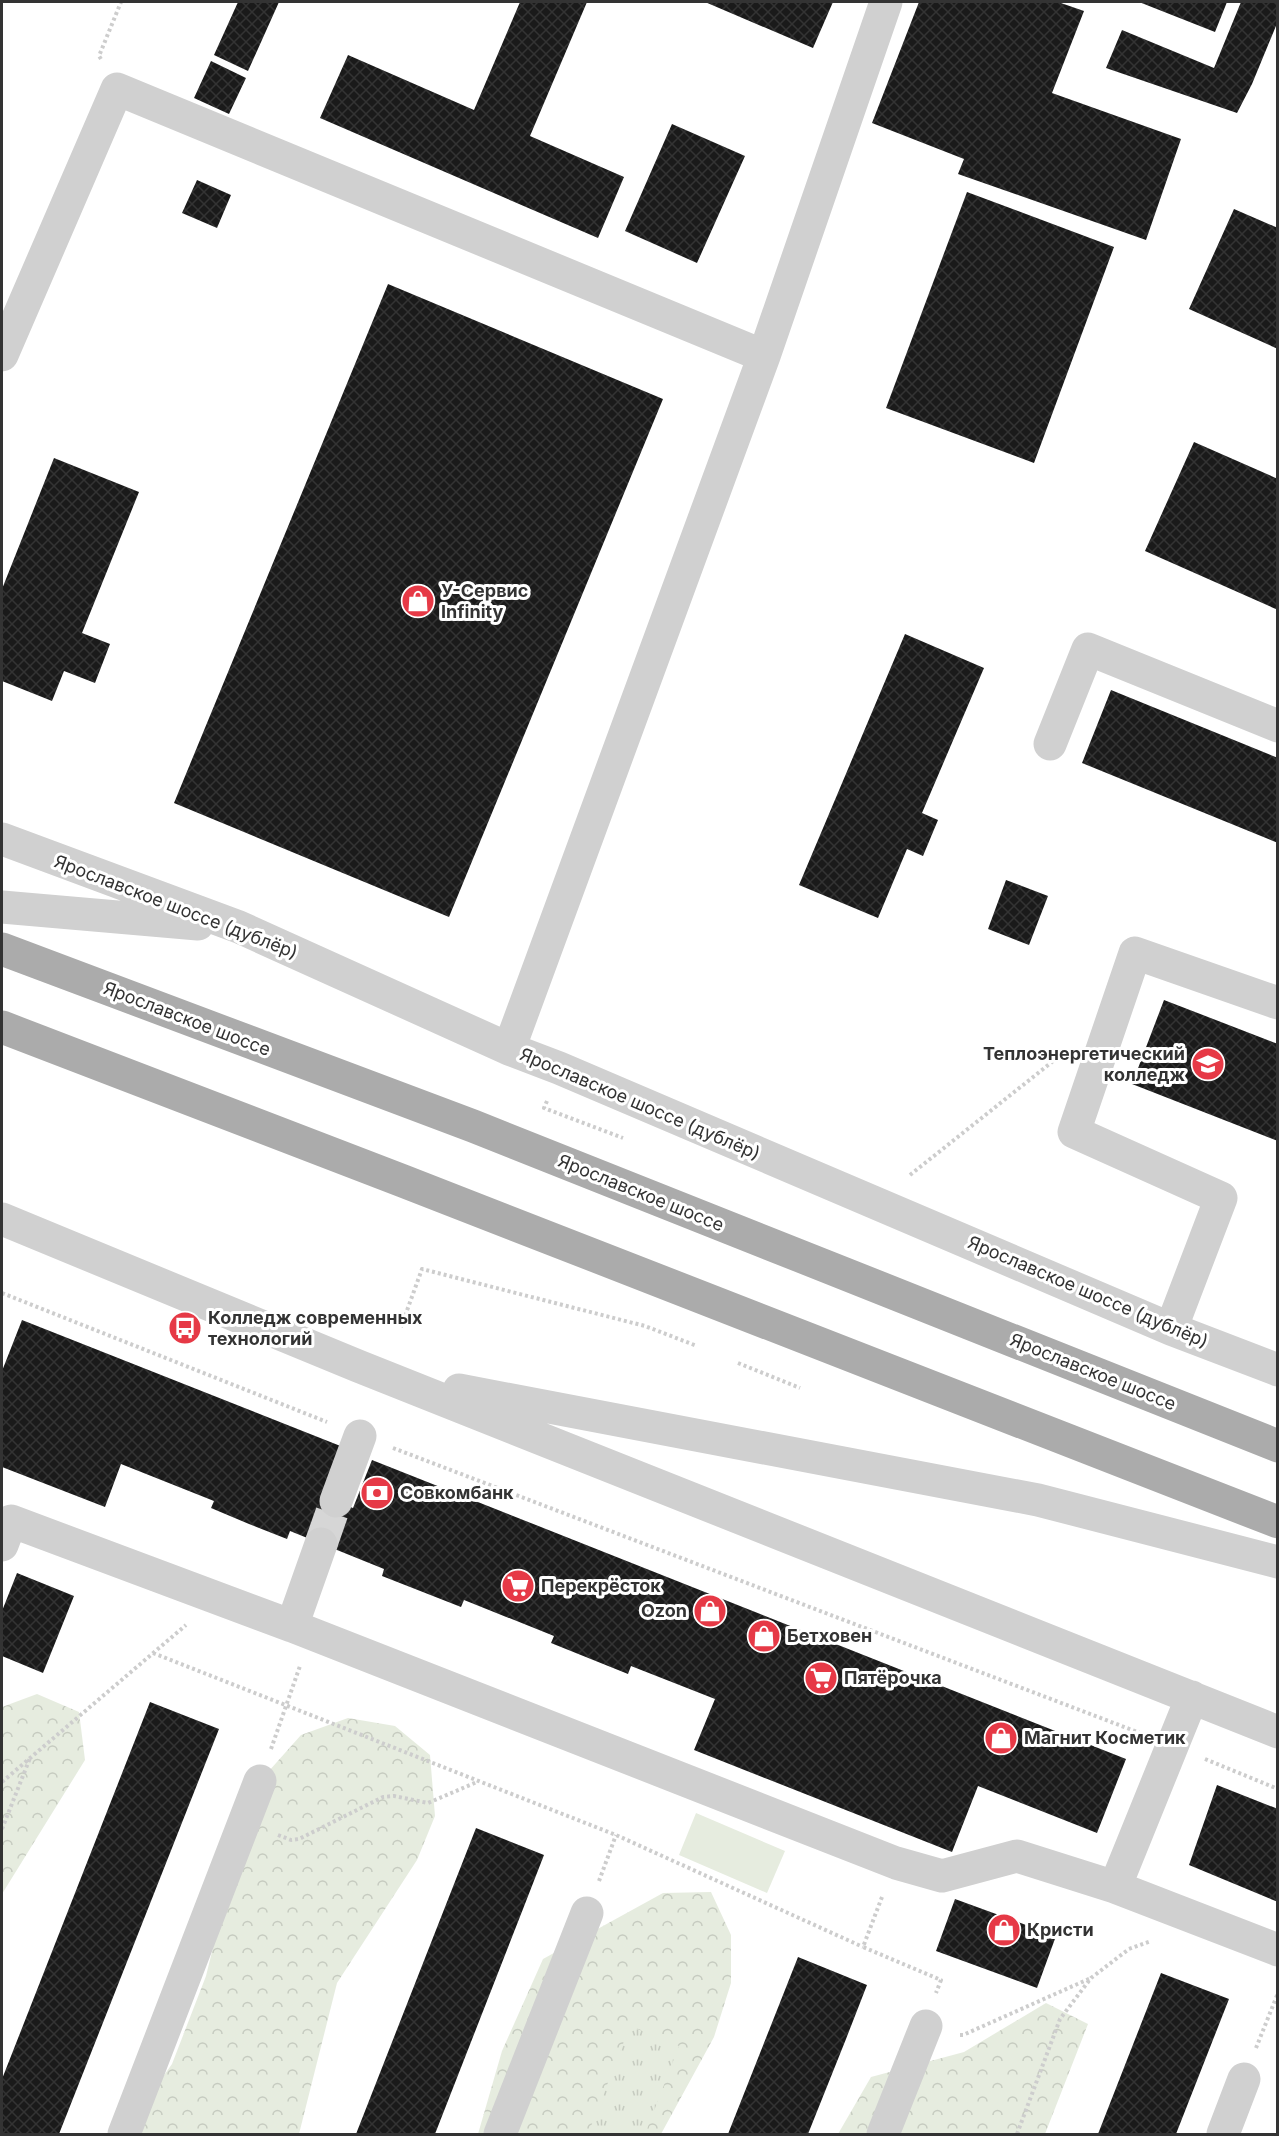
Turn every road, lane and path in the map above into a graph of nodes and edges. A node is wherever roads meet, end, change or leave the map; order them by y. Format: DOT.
graph roads {
  1 [pos="121,2"];
  2 [pos="886,2"];
  3 [pos="117,89"];
  4 [pos="2,355"];
  5 [pos="764,356"];
  6 [pos="1278,726"];
  7 [pos="1050,744"];
  8 [pos="2,839"];
  9 [pos="2,907"];
  10 [pos="238,927"];
  11 [pos="2,949"];
  12 [pos="1278,1003"];
  13 [pos="2,1027"];
  14 [pos="509,1049"];
  15 [pos="1068,1049"];
  16 [pos="910,1175"];
  17 [pos="2,1219"];
  18 [pos="2,1293"];
  19 [pos="400,1327"];
  20 [pos="1171,1329"];
  21 [pos="696,1346"];
  22 [pos="738,1363"];
  23 [pos="1278,1370"];
  24 [pos="383,1375"];
  25 [pos="800,1388"];
  26 [pos="360,1436"];
  27 [pos="1278,1446"];
  28 [pos="336,1502"];
  29 [pos="1278,1522"];
  30 [pos="321,1544"];
  31 [pos="2,1545"];
  32 [pos="1278,1562"];
  33 [pos="217,1598"];
  34 [pos="301,1629"];
  35 [pos="153,1653"];
  36 [pos="1192,1697"];
  37 [pos="286,1707"];
  38 [pos="1278,1732"];
  39 [pos="1172,1746"];
  40 [pos="30,1758"];
  41 [pos="260,1781"];
  42 [pos="478,1781"];
  43 [pos="2,1782"];
  44 [pos="1278,1789"];
  45 [pos="244,1822"];
  46 [pos="2,1829"];
  47 [pos="616,1835"];
  48 [pos="896,1863"];
  49 [pos="1115,1887"];
  50 [pos="587,1913"];
  51 [pos="1202,1921"];
  52 [pos="863,1947"];
  53 [pos="1278,1950"];
  54 [pos="1091,1978"];
  55 [pos="940,1980"];
  56 [pos="1278,1993"];
  57 [pos="926,2026"];
  58 [pos="1244,2079"];
  59 [pos="124,2134"];
  60 [pos="500,2134"];
  61 [pos="883,2134"];
  62 [pos="1017,2134"];
  63 [pos="1223,2134"];
  1 -- 3 [label="path"];
  2 -- 5 [label="street"];
  3 -- 4 [label="street"];
  3 -- 5 [label="street"];
  5 -- 14 [label="street"];
  6 -- 7 [label="street"];
  8 -- 10 [label="street, Ярославское шоссе (дублёр)"];
  9 -- 10 [label="street"];
  10 -- 14 [label="street, Ярославское шоссе (дублёр)"];
  11 -- 27 [label="main road, Ярославское шоссе"];
  12 -- 20 [label="street"];
  13 -- 29 [label="main road"];
  14 -- 20 [label="street, Ярославское шоссе (дублёр)"];
  15 -- 16 [label="path"];
  17 -- 24 [label="street"];
  18 -- 26 [label="path"];
  19 -- 21 [label="path"];
  20 -- 23 [label="street, Ярославское шоссе (дублёр)"];
  22 -- 25 [label="path"];
  24 -- 32 [label="street"];
  24 -- 36 [label="street"];
  26 -- 28 [label="street"];
  26 -- 39 [label="path"];
  30 -- 34 [label="street"];
  31 -- 33 [label="street"];
  33 -- 34 [label="street"];
  33 -- 35 [label="path"];
  34 -- 37 [label="path"];
  34 -- 48 [label="street"];
  35 -- 37 [label="path"];
  35 -- 40 [label="path"];
  36 -- 38 [label="street"];
  36 -- 39 [label="street"];
  37 -- 41 [label="path"];
  37 -- 42 [label="path"];
  39 -- 44 [label="path"];
  39 -- 49 [label="street"];
  40 -- 43 [label="path"];
  40 -- 46 [label="path"];
  41 -- 45 [label="street"];
  42 -- 45 [label="path"];
  42 -- 47 [label="path"];
  45 -- 59 [label="street"];
  47 -- 50 [label="path"];
  47 -- 52 [label="path"];
  48 -- 49 [label="street"];
  48 -- 52 [label="path"];
  49 -- 51 [label="street"];
  50 -- 60 [label="street"];
  51 -- 53 [label="street"];
  51 -- 54 [label="path"];
  52 -- 55 [label="path"];
  54 -- 57 [label="path"];
  54 -- 62 [label="path"];
  56 -- 58 [label="path"];
  57 -- 61 [label="street"];
  58 -- 63 [label="street"];
}
